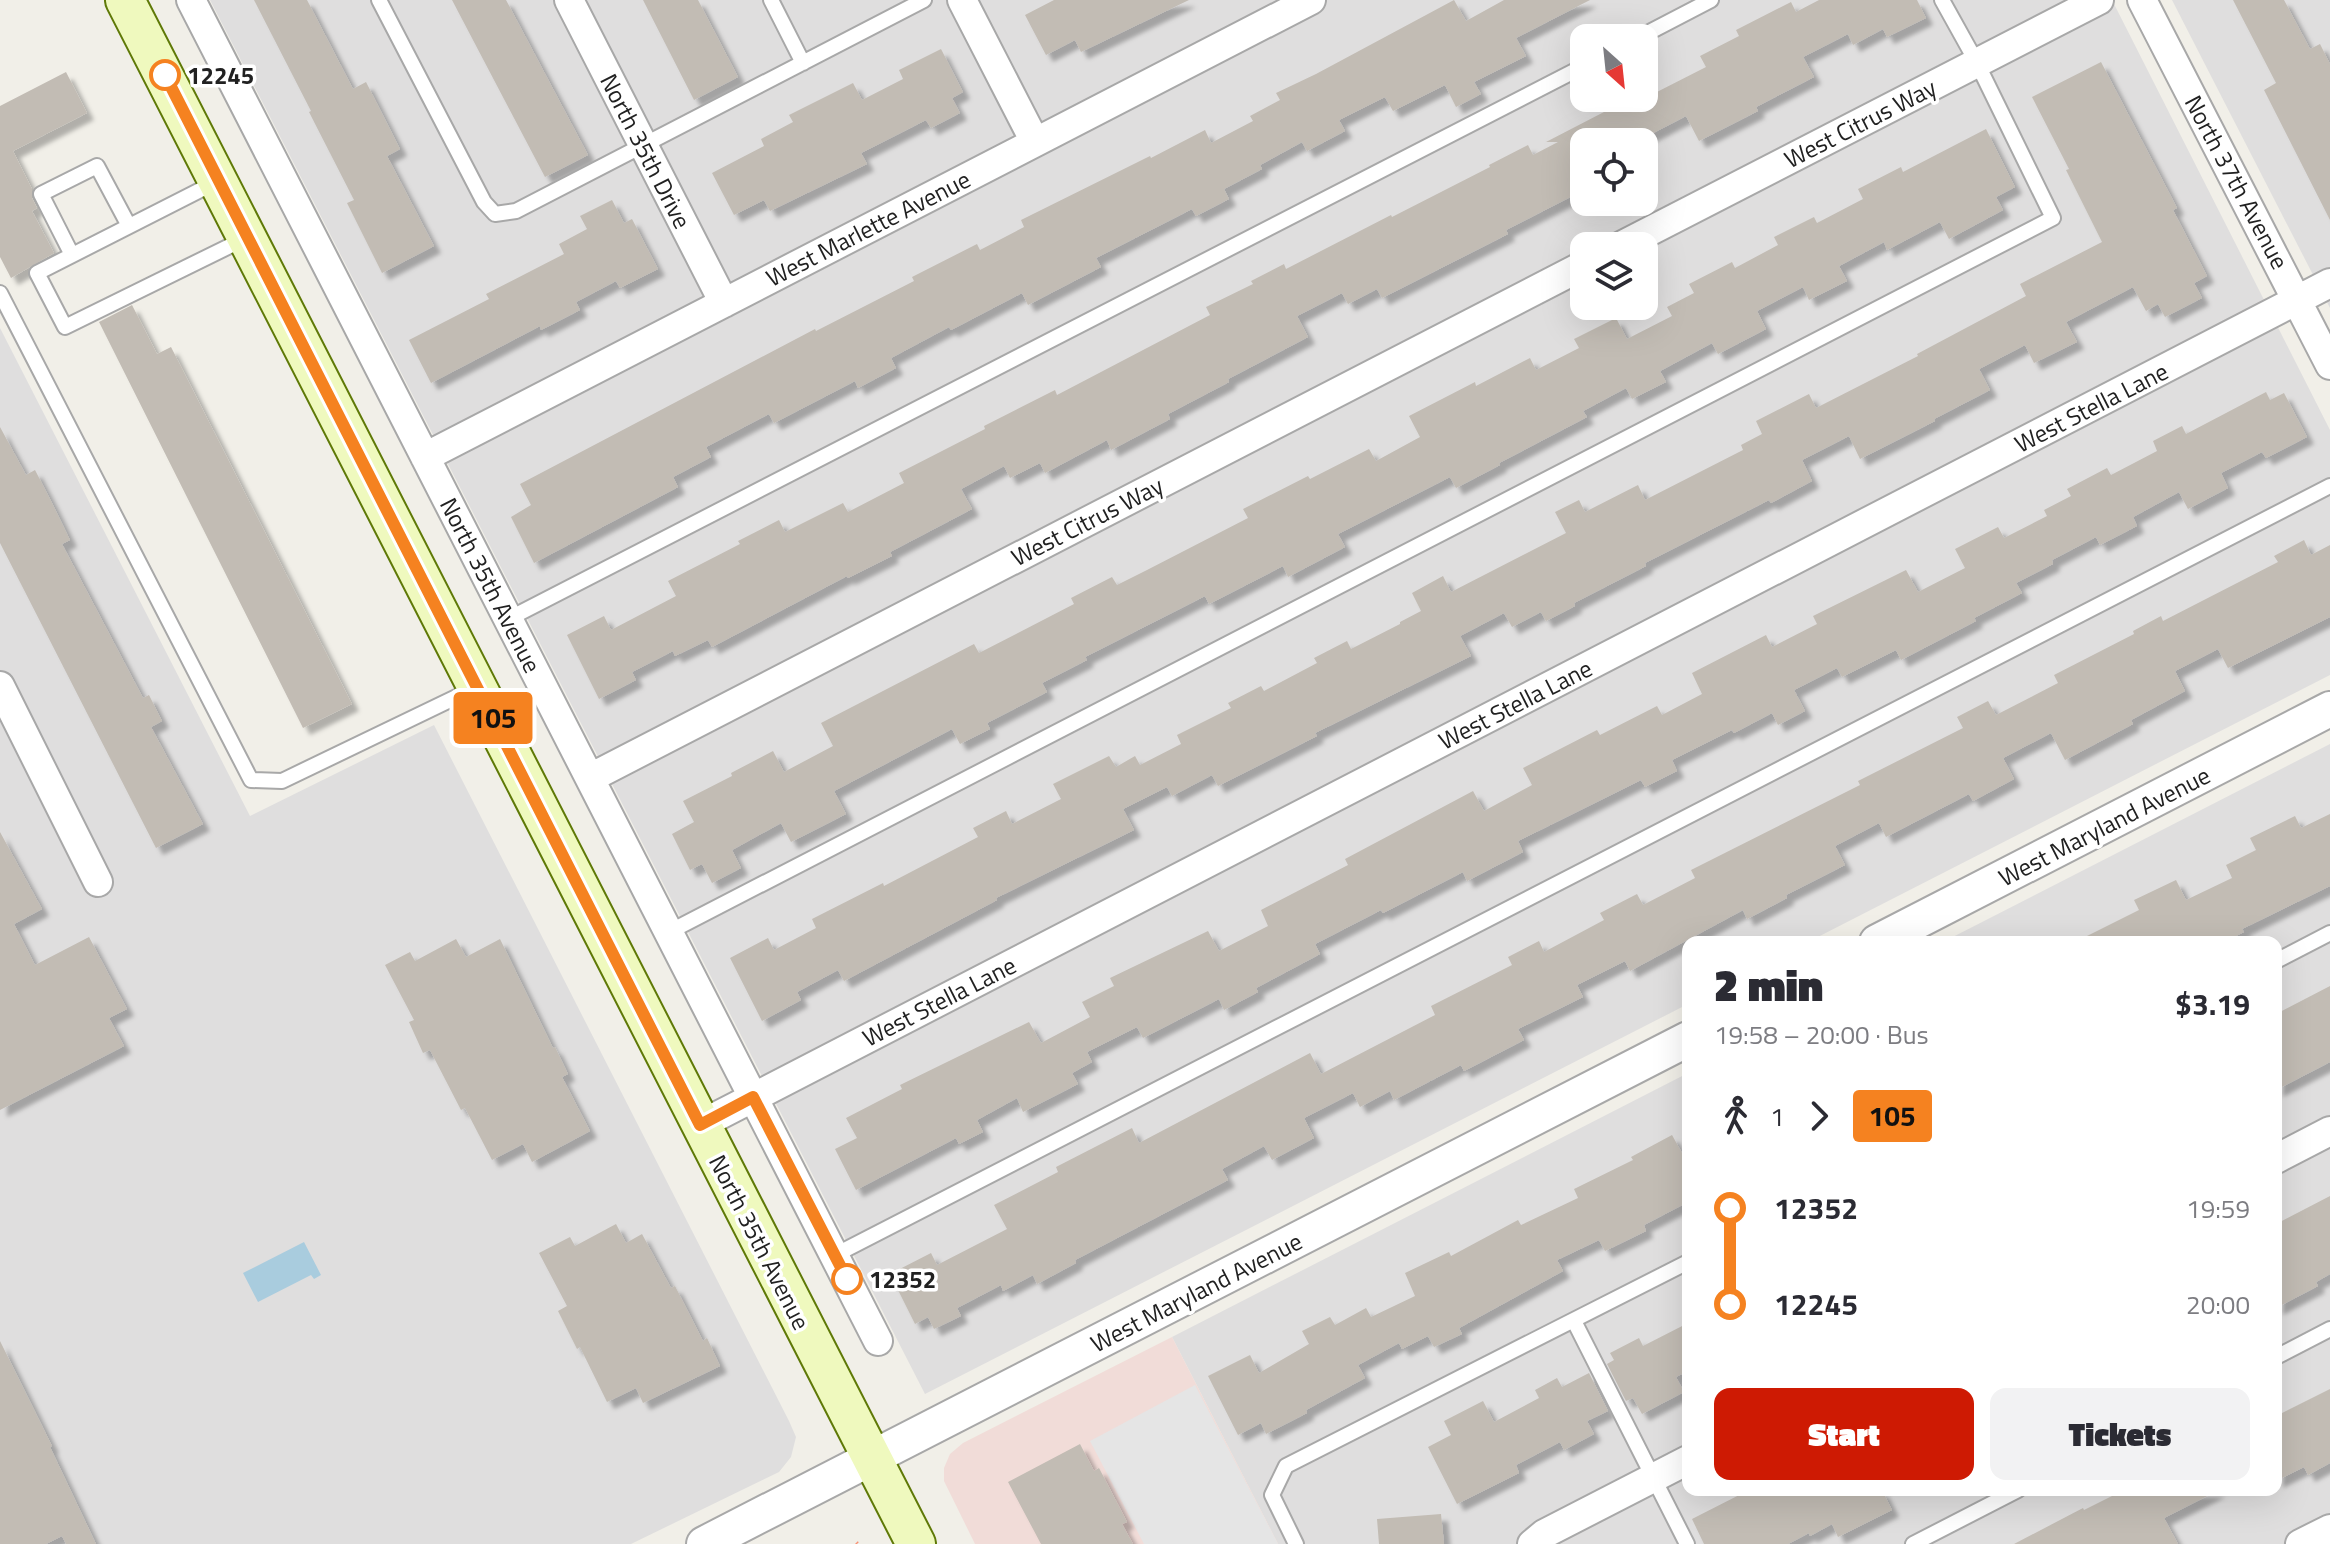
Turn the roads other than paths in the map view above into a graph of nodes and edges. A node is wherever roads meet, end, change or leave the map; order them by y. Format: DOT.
graph roads {
  1 [pos="125,0"];
  2 [pos="191,0"];
  3 [pos="379,0"];
  4 [pos="569,0"];
  5 [pos="771,0"];
  6 [pos="924,0"];
  7 [pos="962,0"];
  8 [pos="1311,0"];
  9 [pos="1711,0"];
  10 [pos="1942,0"];
  11 [pos="2099,0"];
  12 [pos="2142,0"];
  13 [pos="1658,28"];
  14 [pos="803,63"];
  15 [pos="1977,63"];
  16 [pos="1570,73"];
  17 [pos="1035,142"];
  18 [pos="643,145"];
  19 [pos="218,181"];
  20 [pos="129,226"];
  21 [pos="1648,232"];
  22 [pos="247,238"];
  23 [pos="72,255"];
  24 [pos="1570,272"];
  25 [pos="2330,283"];
  26 [pos="0,293"];
  27 [pos="2298,301"];
  28 [pos="724,303"];
  29 [pos="2330,365"];
  30 [pos="425,457"];
  31 [pos="2330,486"];
  32 [pos="508,619"];
  33 [pos="0,686"];
  34 [pos="477,687"];
  35 [pos="2330,709"];
  36 [pos="590,778"];
  37 [pos="98,882"];
  38 [pos="669,932"];
  39 [pos="2330,933"];
  40 [pos="1889,936"];
  41 [pos="2282,958"];
  42 [pos="1682,1042"];
  43 [pos="753,1097"];
  44 [pos="700,1125"];
  45 [pos="2330,1131"];
  46 [pos="2282,1156"];
  47 [pos="835,1255"];
  48 [pos="1682,1265"];
  49 [pos="1574,1321"];
  50 [pos="2330,1329"];
  51 [pos="878,1341"];
  52 [pos="2282,1354"];
  53 [pos="871,1459"];
  54 [pos="1682,1463"];
  55 [pos="1654,1478"];
  56 [pos="2006,1496"];
  57 [pos="2330,1529"];
  58 [pos="704,1544"];
  59 [pos="916,1544"];
  60 [pos="1296,1544"];
  61 [pos="1532,1544"];
  62 [pos="1687,1544"];
  63 [pos="1913,1544"];
  64 [pos="2300,1544"];
  1 -- 19 [label="main road, North 35th Avenue"];
  2 -- 30 [label="street, North 35th Avenue"];
  3 -- 18 [label="lane"];
  4 -- 18 [label="street, North 35th Drive"];
  5 -- 14 [label="lane"];
  6 -- 14 [label="lane"];
  7 -- 17 [label="street"];
  8 -- 17 [label="street, West Marlette Avenue"];
  9 -- 13 [label="lane"];
  10 -- 15 [label="lane"];
  11 -- 15 [label="street, West Citrus Way"];
  12 -- 27 [label="street, North 37th Avenue"];
  14 -- 18 [label="lane"];
  15 -- 21 [label="street, West Citrus Way"];
  15 -- 38 [label="lane"];
  16 -- 32 [label="lane"];
  17 -- 28 [label="street, West Marlette Avenue"];
  18 -- 28 [label="street, North 35th Drive"];
  19 -- 20 [label="lane"];
  19 -- 22 [label="main road, North 35th Avenue"];
  20 -- 23 [label="lane"];
  20 -- 23 [label="lane"];
  22 -- 23 [label="lane"];
  22 -- 34 [label="main road, North 35th Avenue"];
  24 -- 36 [label="street, West Citrus Way"];
  25 -- 27 [label="street, West Stella Lane"];
  26 -- 34 [label="lane"];
  27 -- 29 [label="street, North 37th Avenue"];
  27 -- 43 [label="street, West Stella Lane"];
  28 -- 30 [label="street, West Marlette Avenue"];
  30 -- 32 [label="street, North 35th Avenue"];
  31 -- 47 [label="lane"];
  32 -- 36 [label="street, North 35th Avenue"];
  33 -- 37 [label="street"];
  34 -- 44 [label="main road, North 35th Avenue"];
  35 -- 40 [label="street, West Maryland Avenue"];
  36 -- 38 [label="street, North 35th Avenue"];
  38 -- 43 [label="street, North 35th Avenue"];
  39 -- 41 [label="lane"];
  42 -- 53 [label="street, West Maryland Avenue"];
  43 -- 44 [label="street, West Stella Lane"];
  43 -- 47 [label="street, North 35th Avenue"];
  44 -- 53 [label="main road, North 35th Avenue"];
  45 -- 46 [label="street"];
  47 -- 51 [label="street, North 35th Avenue"];
  48 -- 49 [label="lane"];
  49 -- 55 [label="lane"];
  49 -- 60 [label="lane"];
  50 -- 52 [label="lane"];
  53 -- 58 [label="street, West Maryland Avenue"];
  53 -- 59 [label="main road, North 35th Avenue"];
  54 -- 55 [label="street"];
  55 -- 61 [label="street"];
  55 -- 62 [label="lane"];
  56 -- 63 [label="lane"];
  57 -- 64 [label="street"];
}
